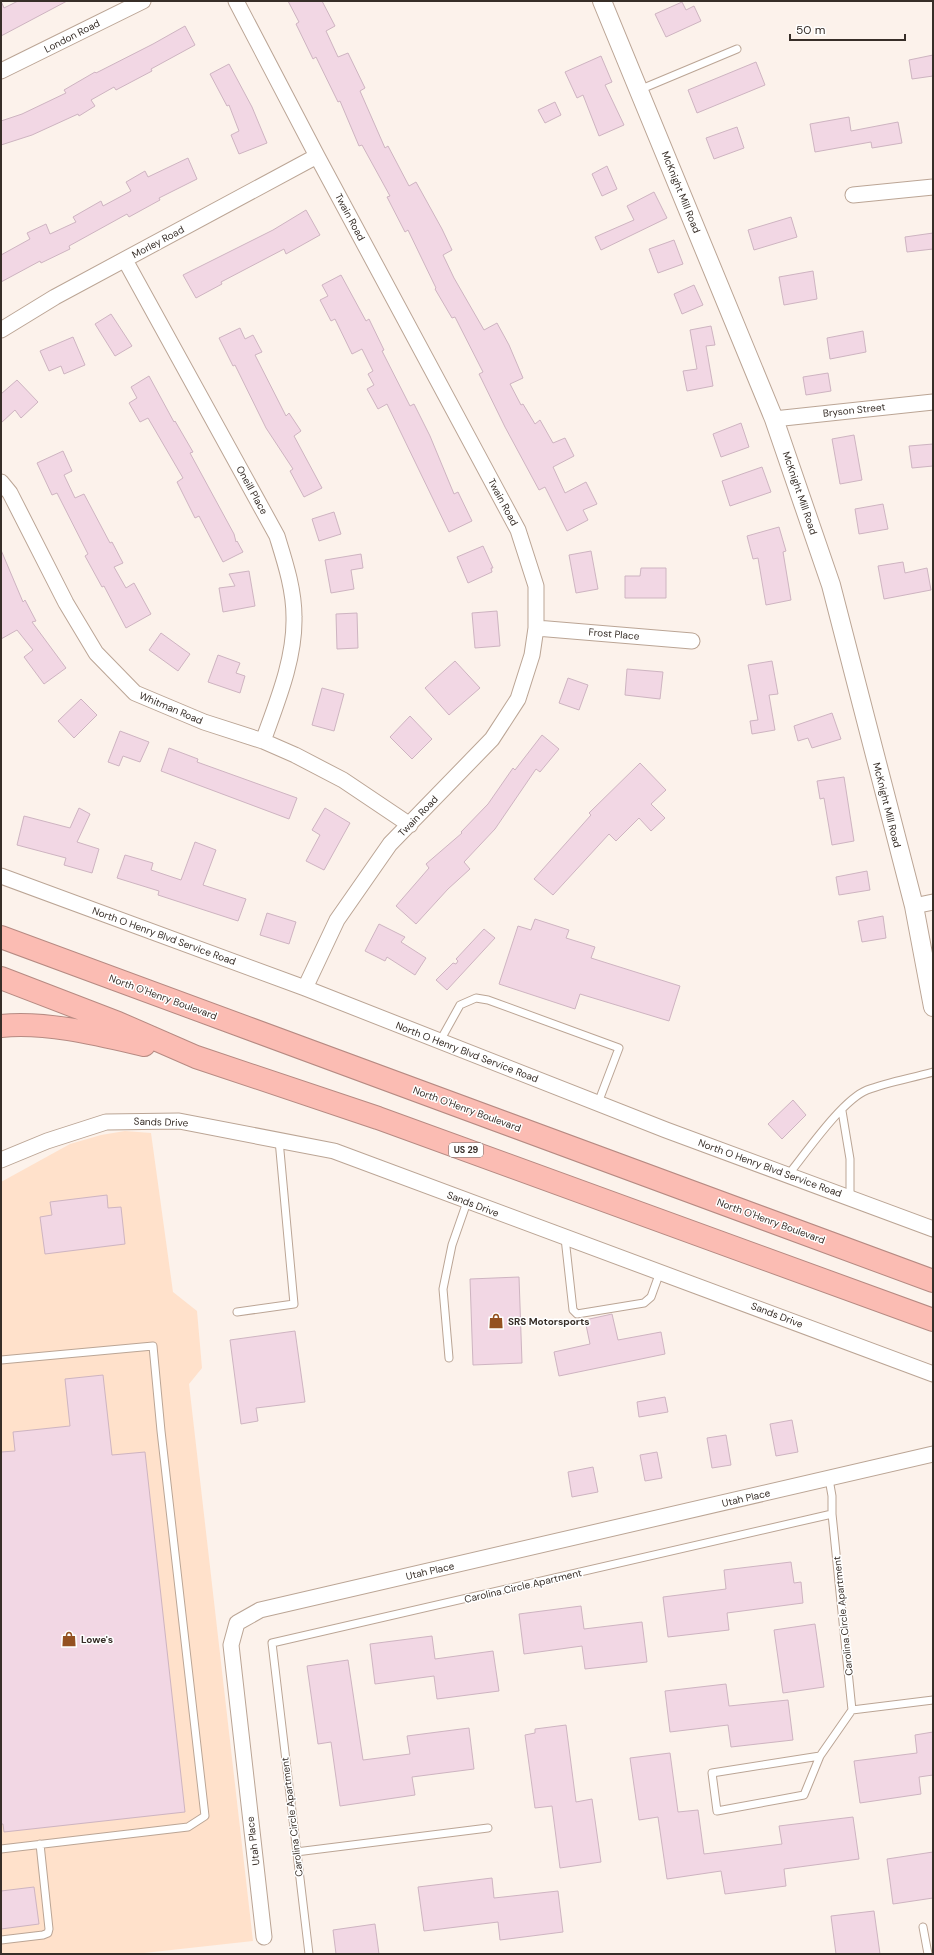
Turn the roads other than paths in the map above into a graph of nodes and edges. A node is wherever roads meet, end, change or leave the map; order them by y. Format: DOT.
graph roads {
  1 [pos="142,1"];
  2 [pos="236,1"];
  3 [pos="602,1"];
  4 [pos="737,49"];
  5 [pos="1,71"];
  6 [pos="640,90"];
  7 [pos="317,156"];
  8 [pos="933,187"];
  9 [pos="852,194"];
  10 [pos="125,260"];
  11 [pos="1,330"];
  12 [pos="933,402"];
  13 [pos="774,419"];
  14 [pos="1,482"];
  15 [pos="536,628"];
  16 [pos="692,641"];
  17 [pos="263,741"];
  18 [pos="410,825"];
  19 [pos="1,876"];
  20 [pos="933,902"];
  21 [pos="914,906"];
  22 [pos="1,937"];
  23 [pos="1,978"];
  24 [pos="305,988"];
  25 [pos="933,1007"];
  26 [pos="1,1026"];
  27 [pos="440,1041"];
  28 [pos="196,1056"];
  29 [pos="933,1072"];
  30 [pos="598,1103"];
  31 [pos="842,1111"];
  32 [pos="279,1140"];
  33 [pos="1,1160"];
  34 [pos="788,1175"];
  35 [pos="850,1198"];
  36 [pos="467,1202"];
  37 [pos="933,1229"];
  38 [pos="565,1238"];
  39 [pos="882,1261"];
  40 [pos="933,1265"];
  41 [pos="660,1272"];
  42 [pos="933,1281"];
  43 [pos="237,1312"];
  44 [pos="933,1320"];
  45 [pos="448,1358"];
  46 [pos="1,1360"];
  47 [pos="933,1374"];
  48 [pos="933,1454"];
  49 [pos="828,1479"];
  50 [pos="832,1514"];
  51 [pos="933,1700"];
  52 [pos="852,1710"];
  53 [pos="820,1756"];
  54 [pos="488,1828"];
  55 [pos="40,1844"];
  56 [pos="1,1849"];
  57 [pos="296,1852"];
  58 [pos="923,1927"];
  59 [pos="264,1936"];
  60 [pos="1,1940"];
  61 [pos="309,1954"];
  62 [pos="928,1954"];
  1 -- 5 [label="street, London Road"];
  2 -- 7 [label="street, Twain Road"];
  3 -- 6 [label="street, McKnight Mill Road"];
  4 -- 6 [label="lane"];
  6 -- 13 [label="street, McKnight Mill Road"];
  7 -- 10 [label="street, Morley Road"];
  7 -- 15 [label="street, Twain Road"];
  8 -- 9 [label="street"];
  10 -- 11 [label="street, Morley Road"];
  10 -- 17 [label="street, Oneill Place"];
  12 -- 13 [label="street, Bryson Street"];
  13 -- 21 [label="street, McKnight Mill Road"];
  14 -- 17 [label="street, Whitman Road"];
  15 -- 16 [label="street, Frost Place"];
  15 -- 18 [label="street, Twain Road"];
  17 -- 18 [label="street, Whitman Road"];
  18 -- 24 [label="street, Twain Road"];
  19 -- 24 [label="street, North O Henry Blvd Service Road"];
  20 -- 21 [label="street"];
  21 -- 25 [label="street, McKnight Mill Road"];
  22 -- 39 [label="highway, North O'Henry Boulevard"];
  23 -- 28 [label="highway, US 29"];
  24 -- 27 [label="street, North O Henry Blvd Service Road"];
  26 -- 28 [label="highway"];
  27 -- 30 [label="street, North O Henry Blvd Service Road"];
  27 -- 30 [label="lane"];
  28 -- 44 [label="highway, US 29"];
  29 -- 31 [label="lane"];
  30 -- 34 [label="street, North O Henry Blvd Service Road"];
  31 -- 34 [label="lane"];
  31 -- 35 [label="lane"];
  32 -- 33 [label="street, Sands Drive"];
  32 -- 36 [label="street, Sands Drive"];
  32 -- 43 [label="lane"];
  34 -- 35 [label="street, North O Henry Blvd Service Road"];
  35 -- 37 [label="street, North O Henry Blvd Service Road"];
  36 -- 38 [label="street, Sands Drive"];
  36 -- 45 [label="lane"];
  38 -- 41 [label="street, Sands Drive"];
  38 -- 41 [label="lane"];
  39 -- 40 [label="highway"];
  39 -- 42 [label="highway, North O'Henry Boulevard"];
  41 -- 47 [label="street, Sands Drive"];
  46 -- 55 [label="lane"];
  48 -- 49 [label="street, Utah Place"];
  49 -- 50 [label="lane"];
  49 -- 59 [label="street, Utah Place"];
  50 -- 52 [label="lane, Carolina Circle Apartment"];
  50 -- 57 [label="lane, Carolina Circle Apartment"];
  51 -- 52 [label="lane"];
  52 -- 53 [label="lane"];
  53 -- 53 [label="lane"];
  54 -- 57 [label="lane"];
  55 -- 56 [label="lane"];
  55 -- 60 [label="lane"];
  57 -- 61 [label="lane, Carolina Circle Apartment"];
  58 -- 62 [label="lane"];
}
